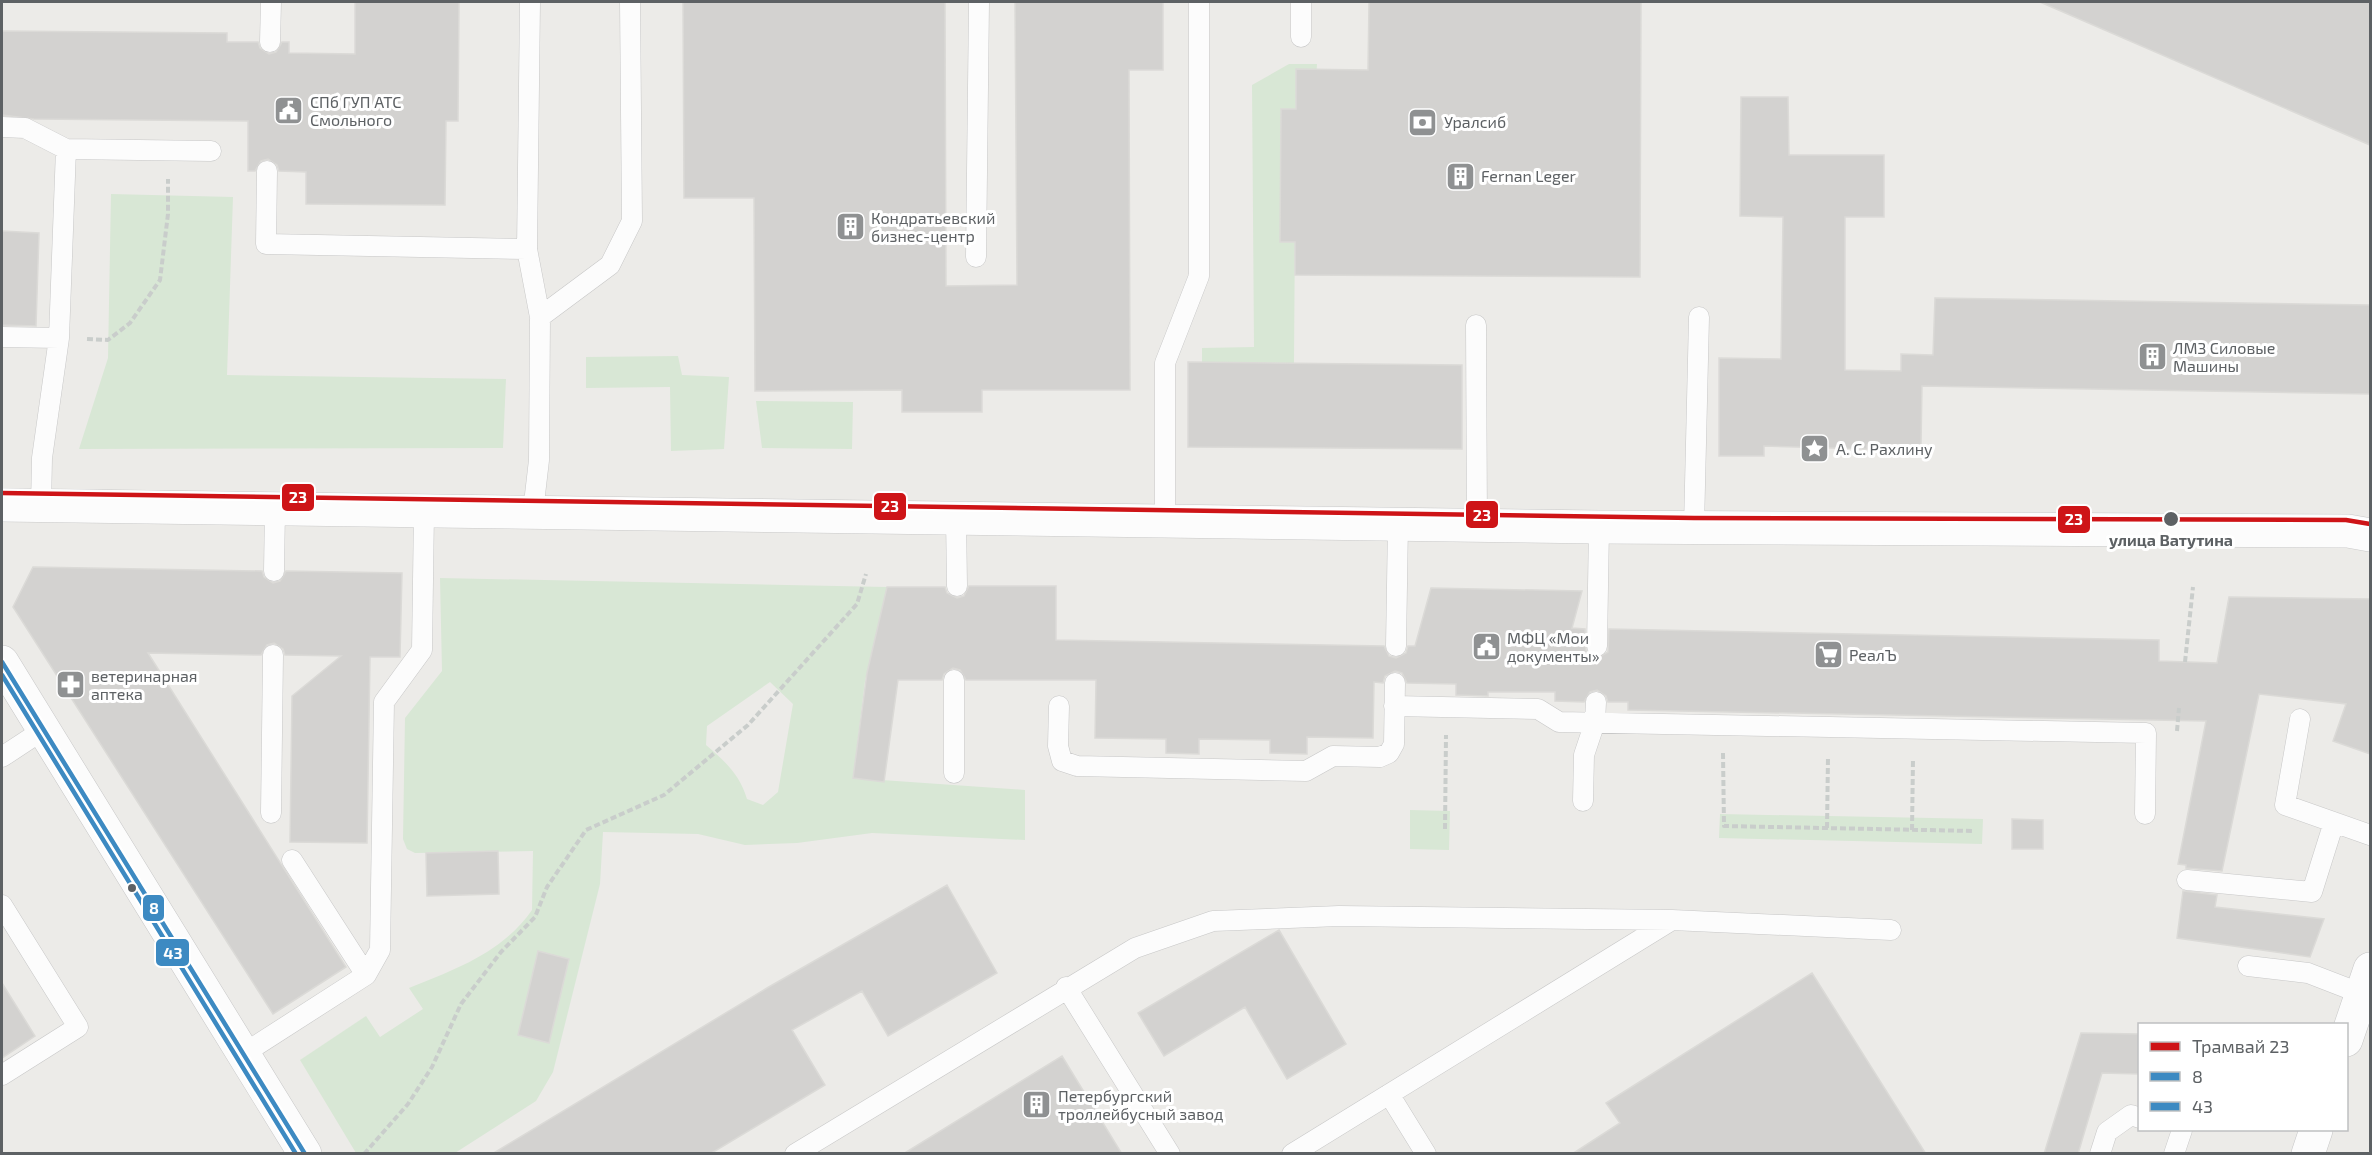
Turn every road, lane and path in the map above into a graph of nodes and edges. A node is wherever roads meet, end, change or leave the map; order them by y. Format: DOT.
graph roads {
  1 [pos="271,2"];
  2 [pos="530,2"];
  3 [pos="630,2"];
  4 [pos="980,2"];
  5 [pos="1199,2"];
  6 [pos="1300,2"];
  7 [pos="1301,37"];
  8 [pos="270,42"];
  9 [pos="2,127"];
  10 [pos="66,149"];
  11 [pos="211,150"];
  12 [pos="267,171"];
  13 [pos="168,214"];
  14 [pos="527,249"];
  15 [pos="976,257"];
  16 [pos="540,317"];
  17 [pos="1699,317"];
  18 [pos="1476,325"];
  19 [pos="2,338"];
  20 [pos="59,338"];
  21 [pos="108,340"];
  22 [pos="2,505"];
  23 [pos="41,506"];
  24 [pos="275,509"];
  25 [pos="424,511"];
  26 [pos="533,512"];
  27 [pos="956,516"];
  28 [pos="1165,519"];
  29 [pos="1398,524"];
  30 [pos="1477,525"];
  31 [pos="1599,527"];
  32 [pos="1694,527"];
  33 [pos="2370,535"];
  34 [pos="274,571"];
  35 [pos="866,574"];
  36 [pos="957,586"];
  37 [pos="2193,586"];
  38 [pos="1396,646"];
  39 [pos="1596,646"];
  40 [pos="273,655"];
  41 [pos="2185,662"];
  42 [pos="5,676"];
  43 [pos="954,680"];
  44 [pos="1395,683"];
  45 [pos="1596,702"];
  46 [pos="1059,706"];
  47 [pos="1394,706"];
  48 [pos="1447,707"];
  49 [pos="2300,719"];
  50 [pos="1595,722"];
  51 [pos="1723,725"];
  52 [pos="1829,727"];
  53 [pos="1914,729"];
  54 [pos="43,730"];
  55 [pos="2,757"];
  56 [pos="954,773"];
  57 [pos="1583,801"];
  58 [pos="271,813"];
  59 [pos="2145,814"];
  60 [pos="2334,822"];
  61 [pos="1827,828"];
  62 [pos="1445,829"];
  63 [pos="1912,830"];
  64 [pos="1974,831"];
  65 [pos="2370,836"];
  66 [pos="292,860"];
  67 [pos="2187,880"];
  68 [pos="2,905"];
  69 [pos="1672,920"];
  70 [pos="1891,930"];
  71 [pos="2248,966"];
  72 [pos="366,975"];
  73 [pos="1066,987"];
  74 [pos="2368,987"];
  75 [pos="2348,1035"];
  76 [pos="243,1054"];
  77 [pos="2,1075"];
  78 [pos="1389,1094"];
  79 [pos="2138,1118"];
  80 [pos="2182,1131"];
  81 [pos="2316,1131"];
  82 [pos="305,1154"];
  83 [pos="364,1154"];
  84 [pos="795,1154"];
  85 [pos="1170,1154"];
  86 [pos="1292,1154"];
  87 [pos="1426,1154"];
  88 [pos="2100,1154"];
  89 [pos="2174,1154"];
  90 [pos="2308,1154"];
  1 -- 8 [label="lane"];
  2 -- 14 [label="lane"];
  3 -- 16 [label="lane"];
  4 -- 15 [label="lane"];
  5 -- 28 [label="lane"];
  6 -- 7 [label="lane"];
  9 -- 10 [label="lane"];
  10 -- 11 [label="lane"];
  10 -- 20 [label="lane"];
  12 -- 14 [label="lane"];
  13 -- 21 [label="path"];
  14 -- 16 [label="lane"];
  16 -- 26 [label="lane"];
  17 -- 32 [label="lane"];
  18 -- 30 [label="lane"];
  19 -- 20 [label="lane"];
  20 -- 23 [label="lane"];
  22 -- 23 [label="main road"];
  23 -- 24 [label="main road"];
  24 -- 25 [label="main road"];
  24 -- 34 [label="lane"];
  25 -- 26 [label="main road"];
  25 -- 72 [label="lane"];
  26 -- 27 [label="main road"];
  27 -- 28 [label="main road"];
  27 -- 36 [label="lane"];
  28 -- 29 [label="main road"];
  29 -- 30 [label="main road"];
  29 -- 38 [label="lane"];
  30 -- 31 [label="main road"];
  31 -- 32 [label="main road"];
  31 -- 39 [label="lane"];
  32 -- 33 [label="main road"];
  35 -- 83 [label="path"];
  37 -- 41 [label="path"];
  40 -- 58 [label="lane"];
  42 -- 54 [label="main road"];
  43 -- 56 [label="lane"];
  44 -- 47 [label="lane"];
  45 -- 50 [label="lane"];
  46 -- 47 [label="lane"];
  47 -- 48 [label="lane"];
  48 -- 50 [label="lane"];
  48 -- 62 [label="path"];
  49 -- 60 [label="lane"];
  50 -- 51 [label="lane"];
  50 -- 57 [label="lane"];
  51 -- 52 [label="lane"];
  51 -- 61 [label="path"];
  52 -- 53 [label="lane"];
  52 -- 61 [label="path"];
  53 -- 59 [label="lane"];
  53 -- 63 [label="path"];
  54 -- 55 [label="lane"];
  54 -- 76 [label="main road"];
  60 -- 65 [label="lane"];
  60 -- 67 [label="lane"];
  61 -- 63 [label="path"];
  63 -- 64 [label="path"];
  66 -- 72 [label="lane"];
  68 -- 77 [label="lane"];
  69 -- 70 [label="lane"];
  69 -- 73 [label="lane"];
  69 -- 78 [label="lane"];
  71 -- 74 [label="lane"];
  72 -- 76 [label="lane"];
  73 -- 84 [label="lane"];
  73 -- 85 [label="lane"];
  74 -- 75 [label="main road"];
  76 -- 82 [label="main road"];
  78 -- 86 [label="lane"];
  78 -- 87 [label="lane"];
  79 -- 88 [label="lane"];
  80 -- 89 [label="lane"];
  81 -- 90 [label="main road"];
}
